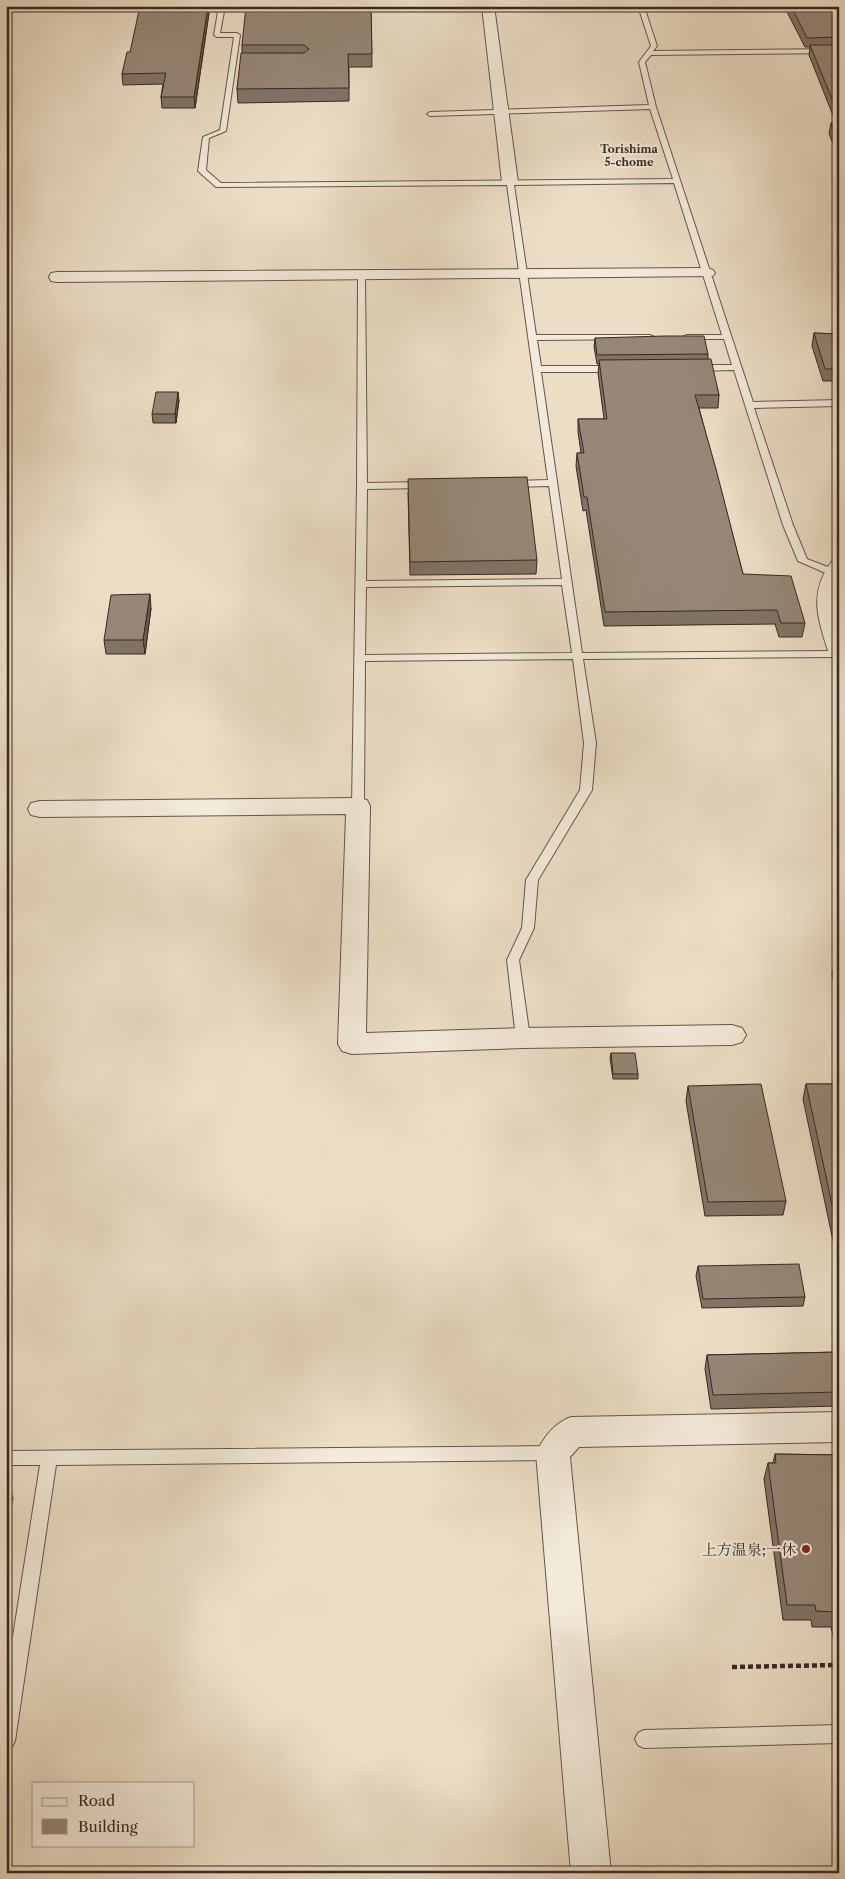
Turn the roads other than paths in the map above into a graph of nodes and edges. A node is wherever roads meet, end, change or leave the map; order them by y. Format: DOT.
graph roads {
  1 [pos="222,6"];
  2 [pos="488,6"];
  3 [pos="641,6"];
  4 [pos="839,51"];
  5 [pos="648,53"];
  6 [pos="234,62"];
  7 [pos="242,62"];
  8 [pos="653,107"];
  9 [pos="501,111"];
  10 [pos="430,114"];
  11 [pos="677,180"];
  12 [pos="510,182"];
  13 [pos="707,273"];
  14 [pos="524,274"];
  15 [pos="361,275"];
  16 [pos="57,277"];
  17 [pos="727,336"];
  18 [pos="659,337"];
  19 [pos="678,337"];
  20 [pos="532,338"];
  21 [pos="737,367"];
  22 [pos="623,368"];
  23 [pos="690,368"];
  24 [pos="537,369"];
  25 [pos="839,403"];
  26 [pos="750,405"];
  27 [pos="553,483"];
  28 [pos="505,484"];
  29 [pos="438,485"];
  30 [pos="362,486"];
  31 [pos="836,569"];
  32 [pos="567,582"];
  33 [pos="360,584"];
  34 [pos="839,652"];
  35 [pos="578,656"];
  36 [pos="359,658"];
  37 [pos="358,806"];
  38 [pos="40,809"];
  39 [pos="732,1035"];
  40 [pos="523,1038"];
  41 [pos="839,1427"];
  42 [pos="553,1453"];
  43 [pos="6,1458"];
  44 [pos="49,1458"];
  45 [pos="839,1734"];
  46 [pos="644,1740"];
  47 [pos="6,1741"];
  48 [pos="591,1873"];
  1 -- 6 [label="lane"];
  2 -- 9 [label="street"];
  3 -- 5 [label="lane"];
  4 -- 5 [label="lane"];
  5 -- 8 [label="lane"];
  6 -- 7 [label="lane"];
  6 -- 12 [label="lane"];
  8 -- 9 [label="lane"];
  8 -- 11 [label="lane"];
  9 -- 10 [label="lane"];
  9 -- 12 [label="street"];
  11 -- 12 [label="lane"];
  11 -- 13 [label="lane"];
  12 -- 14 [label="lane"];
  13 -- 14 [label="street"];
  13 -- 17 [label="lane"];
  14 -- 15 [label="street"];
  14 -- 20 [label="lane"];
  15 -- 16 [label="street"];
  15 -- 30 [label="lane"];
  17 -- 19 [label="lane"];
  17 -- 21 [label="lane"];
  18 -- 20 [label="lane"];
  20 -- 24 [label="lane"];
  21 -- 23 [label="lane"];
  21 -- 26 [label="lane"];
  22 -- 24 [label="lane"];
  24 -- 27 [label="lane"];
  25 -- 26 [label="lane"];
  26 -- 31 [label="lane"];
  27 -- 28 [label="lane"];
  27 -- 32 [label="lane"];
  29 -- 30 [label="lane"];
  30 -- 33 [label="lane"];
  31 -- 34 [label="street"];
  32 -- 33 [label="lane"];
  32 -- 35 [label="lane"];
  33 -- 36 [label="lane"];
  34 -- 35 [label="lane"];
  35 -- 36 [label="lane"];
  35 -- 40 [label="lane"];
  36 -- 37 [label="lane"];
  37 -- 38 [label="street"];
  37 -- 40 [label="street"];
  39 -- 40 [label="street"];
  41 -- 42 [label="street"];
  42 -- 44 [label="lane"];
  42 -- 48 [label="street"];
  43 -- 44 [label="lane"];
  44 -- 47 [label="lane"];
  45 -- 46 [label="lane"];
}
